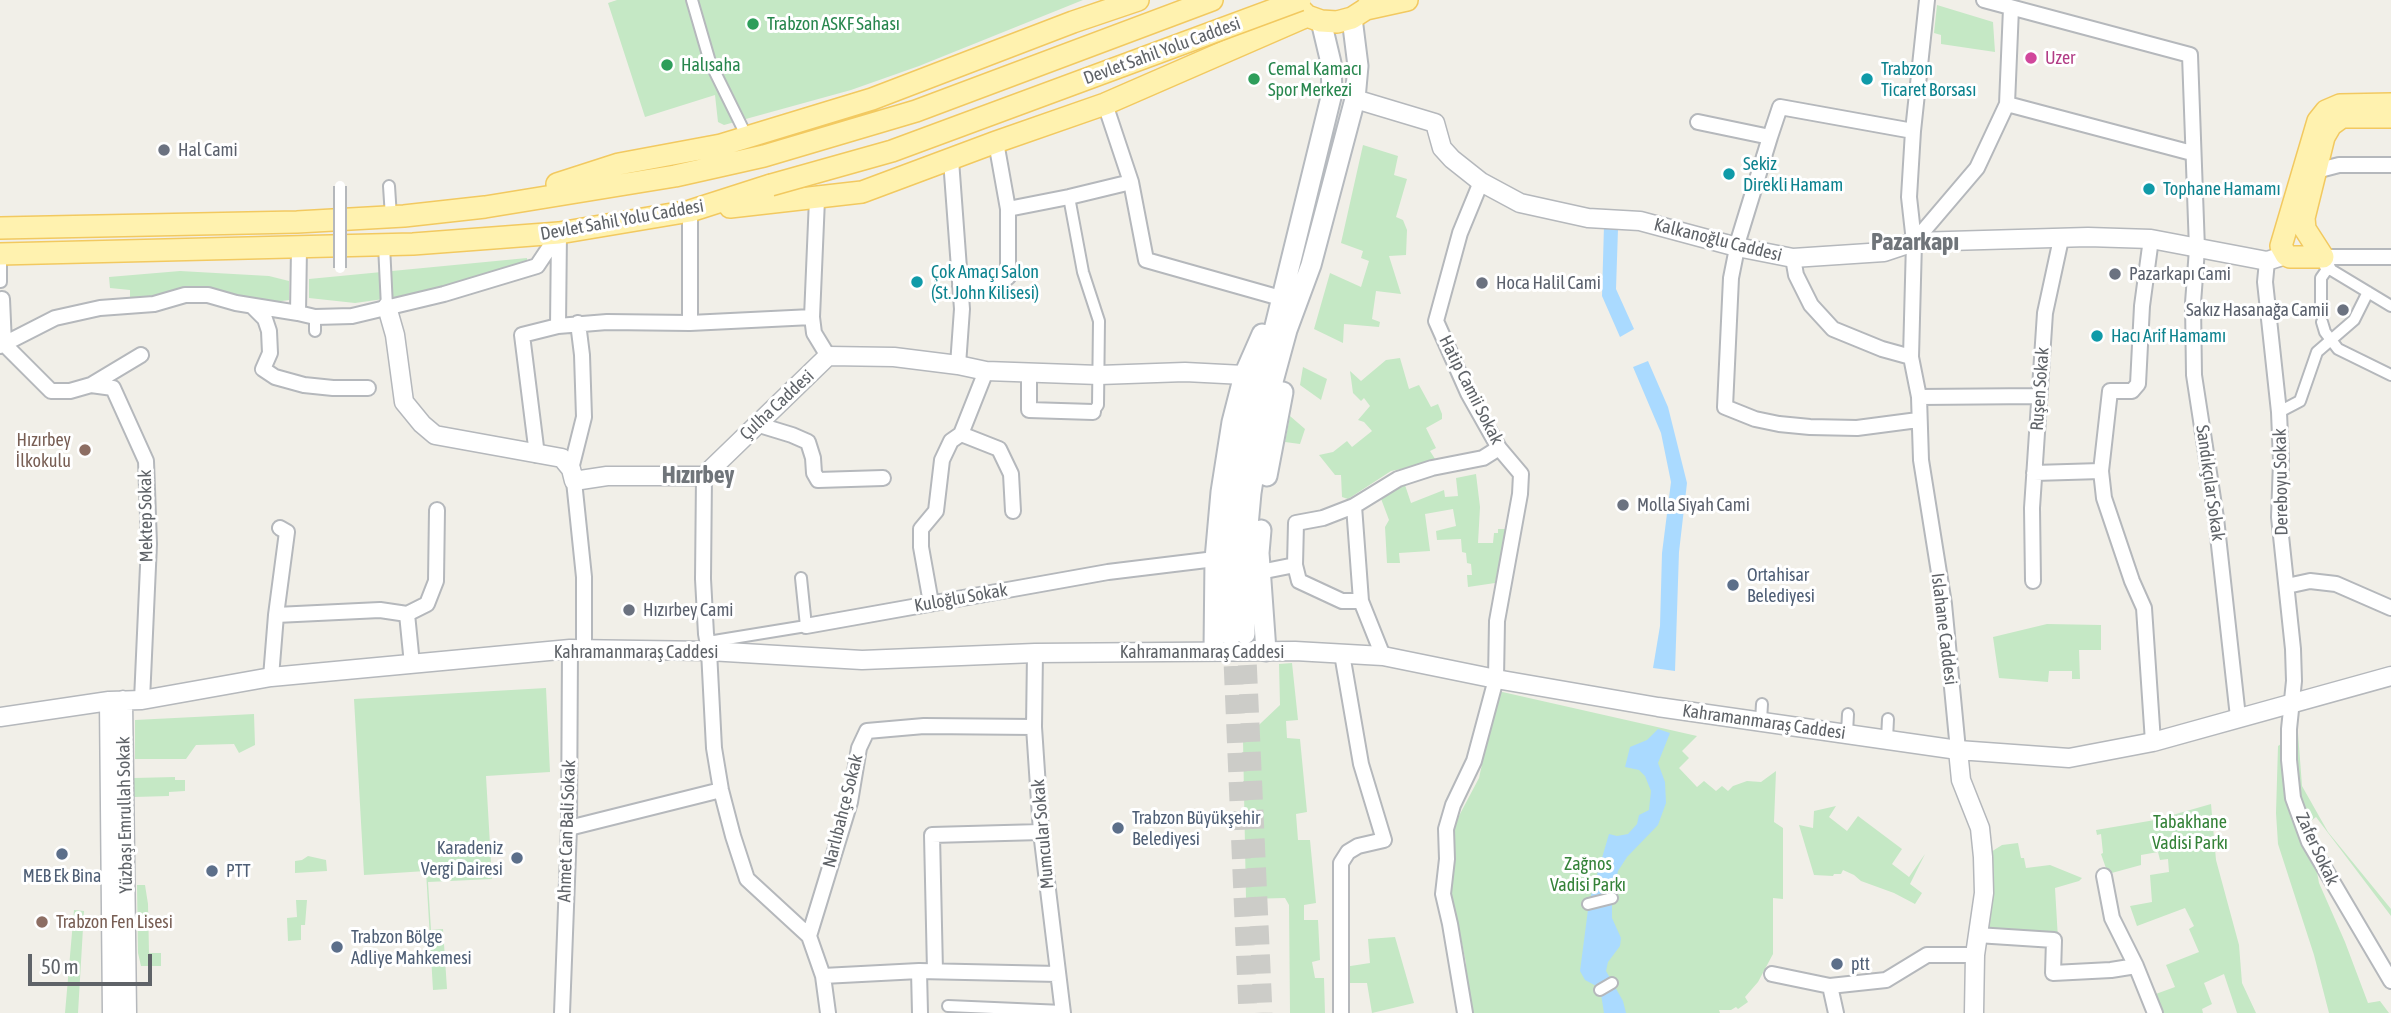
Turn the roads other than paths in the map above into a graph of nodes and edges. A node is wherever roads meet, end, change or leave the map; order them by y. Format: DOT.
graph roads {
  1 [pos="692,0"];
  2 [pos="1138,0"];
  3 [pos="1212,0"];
  4 [pos="1407,0"];
  5 [pos="1927,0"];
  6 [pos="1984,0"];
  7 [pos="2011,8"];
  8 [pos="1305,9"];
  9 [pos="1363,9"];
  10 [pos="1355,99"];
  11 [pos="1105,104"];
  12 [pos="2007,104"];
  13 [pos="2391,104"];
  14 [pos="2391,117"];
  15 [pos="1698,122"];
  16 [pos="1913,131"];
  17 [pos="747,137"];
  18 [pos="1770,137"];
  19 [pos="996,142"];
  20 [pos="2192,153"];
  21 [pos="951,160"];
  22 [pos="2391,165"];
  23 [pos="2316,171"];
  24 [pos="1131,182"];
  25 [pos="1481,182"];
  26 [pos="340,186"];
  27 [pos="389,186"];
  28 [pos="1069,197"];
  29 [pos="817,199"];
  30 [pos="485,207"];
  31 [pos="1008,209"];
  32 [pos="690,211"];
  33 [pos="391,217"];
  34 [pos="0,228"];
  35 [pos="559,233"];
  36 [pos="2061,239"];
  37 [pos="2151,239"];
  38 [pos="1914,242"];
  39 [pos="384,245"];
  40 [pos="1737,247"];
  41 [pos="299,248"];
  42 [pos="2197,249"];
  43 [pos="0,254"];
  44 [pos="2391,257"];
  45 [pos="1292,258"];
  46 [pos="1793,258"];
  47 [pos="2276,258"];
  48 [pos="2325,262"];
  49 [pos="1311,265"];
  50 [pos="340,268"];
  51 [pos="1,282"];
  52 [pos="960,286"];
  53 [pos="2368,292"];
  54 [pos="1276,297"];
  55 [pos="2,299"];
  56 [pos="252,306"];
  57 [pos="2391,306"];
  58 [pos="387,307"];
  59 [pos="298,313"];
  60 [pos="812,317"];
  61 [pos="578,323"];
  62 [pos="690,323"];
  63 [pos="558,326"];
  64 [pos="2331,340"];
  65 [pos="2,345"];
  66 [pos="141,355"];
  67 [pos="828,356"];
  68 [pos="1911,357"];
  69 [pos="958,365"];
  70 [pos="986,371"];
  71 [pos="1029,372"];
  72 [pos="1099,375"];
  73 [pos="1244,375"];
  74 [pos="2391,375"];
  75 [pos="91,385"];
  76 [pos="368,388"];
  77 [pos="2039,396"];
  78 [pos="1919,397"];
  79 [pos="1093,412"];
  80 [pos="2279,412"];
  81 [pos="1918,420"];
  82 [pos="756,424"];
  83 [pos="961,434"];
  84 [pos="1499,448"];
  85 [pos="537,455"];
  86 [pos="2101,471"];
  87 [pos="2034,474"];
  88 [pos="573,475"];
  89 [pos="704,476"];
  90 [pos="883,478"];
  91 [pos="1354,506"];
  92 [pos="437,510"];
  93 [pos="1013,511"];
  94 [pos="280,528"];
  95 [pos="1215,559"];
  96 [pos="1295,565"];
  97 [pos="1260,572"];
  98 [pos="801,578"];
  99 [pos="2033,581"];
  100 [pos="2287,586"];
  101 [pos="1361,601"];
  102 [pos="931,603"];
  103 [pos="2391,608"];
  104 [pos="407,614"];
  105 [pos="276,615"];
  106 [pos="806,626"];
  107 [pos="708,646"];
  108 [pos="577,649"];
  109 [pos="1214,650"];
  110 [pos="1266,651"];
  111 [pos="1035,653"];
  112 [pos="1342,654"];
  113 [pos="1383,656"];
  114 [pos="412,664"];
  115 [pos="2391,676"];
  116 [pos="271,677"];
  117 [pos="1496,679"];
  118 [pos="142,700"];
  119 [pos="116,701"];
  120 [pos="2291,703"];
  121 [pos="1848,714"];
  122 [pos="0,717"];
  123 [pos="2238,717"];
  124 [pos="1888,719"];
  125 [pos="1034,727"];
  126 [pos="1847,733"];
  127 [pos="1887,739"];
  128 [pos="2153,741"];
  129 [pos="1958,750"];
  130 [pos="721,790"];
  131 [pos="569,828"];
  132 [pos="1041,832"];
  133 [pos="2104,876"];
  134 [pos="1612,898"];
  135 [pos="1588,904"];
  136 [pos="1977,935"];
  137 [pos="809,936"];
  138 [pos="1975,955"];
  139 [pos="2136,966"];
  140 [pos="919,971"];
  141 [pos="935,971"];
  142 [pos="1058,974"];
  143 [pos="1772,974"];
  144 [pos="823,976"];
  145 [pos="2391,981"];
  146 [pos="1612,983"];
  147 [pos="1830,986"];
  148 [pos="1600,990"];
  149 [pos="948,1006"];
  150 [pos="1063,1012"];
  151 [pos="112,1013"];
  152 [pos="127,1013"];
  153 [pos="562,1013"];
  154 [pos="828,1013"];
  155 [pos="920,1013"];
  156 [pos="1340,1013"];
  157 [pos="1465,1013"];
  158 [pos="1836,1013"];
  159 [pos="1974,1013"];
  160 [pos="2155,1013"];
  1 -- 17 [label="street"];
  2 -- 17 [label="main road"];
  3 -- 30 [label="main road, Devlet Sahil Yolu Caddesi"];
  4 -- 9 [label="main road, Devlet Sahil Yolu Caddesi"];
  5 -- 16 [label="street, Islahane Caddesi"];
  6 -- 7 [label="street"];
  7 -- 12 [label="street"];
  7 -- 20 [label="street, Sandıkçılar Sokak"];
  8 -- 9 [label="main road, Devlet Sahil Yolu Caddesi"];
  8 -- 11 [label="main road"];
  8 -- 32 [label="main road, Devlet Sahil Yolu Caddesi, bridge"];
  8 -- 45 [label="main road"];
  9 -- 10 [label="main road"];
  10 -- 25 [label="street, Kalkanoğlu Caddesi"];
  10 -- 49 [label="main road"];
  11 -- 19 [label="main road"];
  11 -- 24 [label="street"];
  12 -- 20 [label="street"];
  12 -- 38 [label="street"];
  13 -- 47 [label="main road"];
  14 -- 23 [label="main road"];
  15 -- 18 [label="street"];
  16 -- 18 [label="street"];
  16 -- 38 [label="street, Islahane Caddesi"];
  17 -- 30 [label="main road"];
  18 -- 40 [label="street"];
  19 -- 21 [label="main road"];
  19 -- 31 [label="street"];
  20 -- 42 [label="street, Sandıkçılar Sokak"];
  21 -- 29 [label="main road"];
  21 -- 52 [label="street"];
  22 -- 23 [label="street"];
  23 -- 48 [label="main road"];
  24 -- 28 [label="street"];
  24 -- 54 [label="street"];
  25 -- 40 [label="street, Kalkanoğlu Caddesi"];
  25 -- 84 [label="street, Hatip Camii Sokak"];
  26 -- 50 [label="street, bridge"];
  27 -- 33 [label="street"];
  28 -- 31 [label="street"];
  28 -- 72 [label="street"];
  29 -- 32 [label="main road"];
  29 -- 60 [label="street"];
  30 -- 33 [label="main road, Devlet Sahil Yolu Caddesi"];
  31 -- 52 [label="street"];
  32 -- 35 [label="main road, Devlet Sahil Yolu Caddesi"];
  32 -- 62 [label="street"];
  33 -- 34 [label="main road, Devlet Sahil Yolu Caddesi"];
  35 -- 39 [label="main road, Devlet Sahil Yolu Caddesi"];
  35 -- 58 [label="street"];
  35 -- 63 [label="street"];
  36 -- 37 [label="street, Kalkanoğlu Caddesi"];
  36 -- 38 [label="street, Kalkanoğlu Caddesi"];
  36 -- 77 [label="street, Ruşen Sokak"];
  37 -- 42 [label="street, Kalkanoğlu Caddesi"];
  37 -- 86 [label="street"];
  38 -- 46 [label="street, Kalkanoğlu Caddesi"];
  38 -- 68 [label="street, Islahane Caddesi"];
  39 -- 41 [label="main road, Devlet Sahil Yolu Caddesi"];
  39 -- 58 [label="street"];
  40 -- 46 [label="street, Kalkanoğlu Caddesi"];
  40 -- 81 [label="street"];
  41 -- 43 [label="main road, Devlet Sahil Yolu Caddesi"];
  41 -- 59 [label="street"];
  42 -- 47 [label="street, Kalkanoğlu Caddesi"];
  42 -- 123 [label="street, Sandıkçılar Sokak"];
  43 -- 51 [label="street"];
  44 -- 48 [label="street"];
  45 -- 49 [label="main road"];
  45 -- 54 [label="main road"];
  46 -- 68 [label="street"];
  47 -- 48 [label="main road"];
  47 -- 80 [label="street, Dereboyu Sokak"];
  48 -- 53 [label="street"];
  48 -- 64 [label="street"];
  49 -- 97 [label="main road"];
  52 -- 69 [label="street"];
  53 -- 57 [label="street"];
  53 -- 64 [label="street"];
  54 -- 73 [label="main road"];
  55 -- 65 [label="street"];
  56 -- 59 [label="street"];
  56 -- 65 [label="street"];
  56 -- 76 [label="street"];
  58 -- 59 [label="street"];
  58 -- 85 [label="street"];
  60 -- 62 [label="street"];
  60 -- 67 [label="street"];
  61 -- 62 [label="street"];
  61 -- 63 [label="street"];
  61 -- 88 [label="street, Ahmet Can Bali Sokak"];
  63 -- 85 [label="street"];
  64 -- 74 [label="street"];
  64 -- 80 [label="street"];
  65 -- 75 [label="street"];
  66 -- 75 [label="street"];
  67 -- 69 [label="street, Çulha Caddesi"];
  67 -- 82 [label="street, Çulha Caddesi"];
  68 -- 78 [label="street, Islahane Caddesi"];
  69 -- 70 [label="street, Çulha Caddesi"];
  70 -- 71 [label="street, Çulha Caddesi"];
  70 -- 83 [label="street"];
  71 -- 72 [label="street, Çulha Caddesi"];
  71 -- 79 [label="street"];
  72 -- 73 [label="street, Çulha Caddesi"];
  72 -- 79 [label="street"];
  73 -- 95 [label="main road"];
  75 -- 118 [label="street, Mektep Sokak"];
  77 -- 78 [label="street"];
  77 -- 87 [label="street, Ruşen Sokak"];
  78 -- 81 [label="street, Islahane Caddesi"];
  80 -- 100 [label="street, Dereboyu Sokak"];
  81 -- 129 [label="street, Islahane Caddesi"];
  82 -- 89 [label="street, Çulha Caddesi"];
  82 -- 90 [label="street"];
  83 -- 93 [label="street"];
  83 -- 102 [label="street"];
  84 -- 91 [label="street"];
  84 -- 117 [label="street, Hatip Camii Sokak"];
  85 -- 88 [label="street"];
  86 -- 87 [label="street"];
  86 -- 128 [label="street"];
  87 -- 99 [label="street, Ruşen Sokak"];
  88 -- 89 [label="street"];
  88 -- 108 [label="street, Ahmet Can Bali Sokak"];
  89 -- 107 [label="street"];
  91 -- 96 [label="street"];
  91 -- 101 [label="street"];
  92 -- 104 [label="street"];
  94 -- 105 [label="street"];
  95 -- 102 [label="street, Kuloğlu Sokak"];
  95 -- 109 [label="main road"];
  96 -- 97 [label="street"];
  96 -- 101 [label="street"];
  97 -- 110 [label="main road"];
  98 -- 106 [label="street"];
  100 -- 103 [label="street"];
  100 -- 120 [label="street, Dereboyu Sokak"];
  101 -- 113 [label="street"];
  102 -- 106 [label="street, Kuloğlu Sokak"];
  104 -- 105 [label="street"];
  104 -- 114 [label="street"];
  105 -- 116 [label="street"];
  106 -- 107 [label="street, Kuloğlu Sokak"];
  107 -- 108 [label="street, Kahramanmaraş Caddesi"];
  107 -- 111 [label="street, Kahramanmaraş Caddesi"];
  107 -- 130 [label="street"];
  108 -- 114 [label="street, Kahramanmaraş Caddesi"];
  108 -- 131 [label="street, Ahmet Can Bali Sokak"];
  109 -- 110 [label="street, Kahramanmaraş Caddesi"];
  109 -- 111 [label="street, Kahramanmaraş Caddesi"];
  110 -- 112 [label="street, Kahramanmaraş Caddesi"];
  111 -- 125 [label="street, Mumcular Sokak"];
  112 -- 113 [label="street, Kahramanmaraş Caddesi"];
  112 -- 156 [label="street"];
  113 -- 117 [label="street, Kahramanmaraş Caddesi"];
  114 -- 116 [label="street, Kahramanmaraş Caddesi"];
  115 -- 120 [label="street, Kahramanmaraş Caddesi"];
  116 -- 118 [label="street, Kahramanmaraş Caddesi"];
  117 -- 126 [label="street, Kahramanmaraş Caddesi"];
  117 -- 157 [label="street"];
  118 -- 119 [label="street, Kahramanmaraş Caddesi"];
  119 -- 122 [label="street, Kahramanmaraş Caddesi"];
  119 -- 151 [label="street, Yüzbaşı Emrullah Sokak"];
  119 -- 152 [label="street, Yüzbaşı Emrullah Sokak"];
  120 -- 123 [label="street, Kahramanmaraş Caddesi"];
  120 -- 145 [label="street, Zafer Sokak"];
  121 -- 126 [label="street"];
  123 -- 128 [label="street, Kahramanmaraş Caddesi"];
  124 -- 127 [label="street"];
  125 -- 132 [label="street, Mumcular Sokak"];
  125 -- 137 [label="street, Narlıbahçe Sokak"];
  126 -- 127 [label="street, Kahramanmaraş Caddesi"];
  127 -- 129 [label="street, Kahramanmaraş Caddesi"];
  128 -- 129 [label="street, Kahramanmaraş Caddesi"];
  129 -- 136 [label="street, Islahane Caddesi"];
  130 -- 131 [label="street"];
  130 -- 137 [label="street"];
  131 -- 153 [label="street, Ahmet Can Bali Sokak"];
  132 -- 141 [label="street"];
  132 -- 142 [label="street, Mumcular Sokak"];
  133 -- 139 [label="street"];
  134 -- 135 [label="street"];
  136 -- 138 [label="street, Islahane Caddesi"];
  136 -- 139 [label="street"];
  137 -- 144 [label="street"];
  138 -- 147 [label="street"];
  138 -- 159 [label="street, Islahane Caddesi"];
  139 -- 160 [label="street"];
  140 -- 141 [label="street"];
  140 -- 144 [label="street"];
  140 -- 155 [label="street"];
  141 -- 142 [label="street"];
  142 -- 150 [label="street, Mumcular Sokak"];
  143 -- 147 [label="street"];
  144 -- 154 [label="street"];
  146 -- 148 [label="street"];
  147 -- 158 [label="street"];
  149 -- 150 [label="street"];
}
